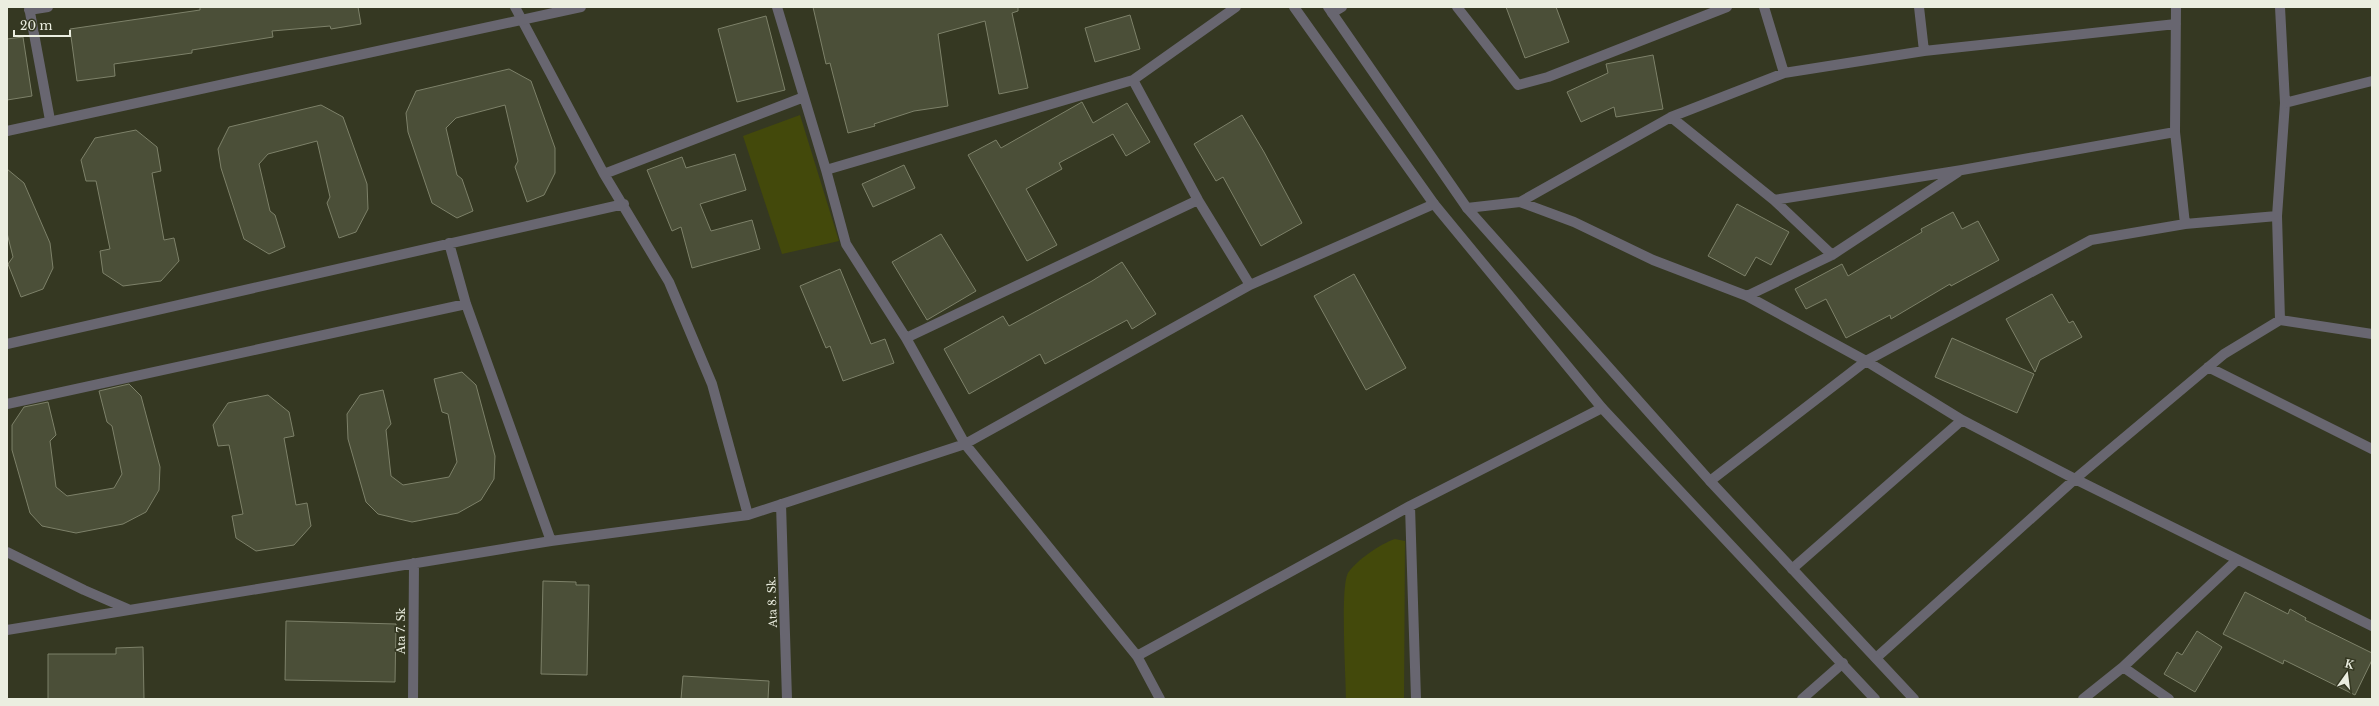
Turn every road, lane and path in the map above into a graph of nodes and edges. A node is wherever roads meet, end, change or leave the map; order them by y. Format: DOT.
graph roads {
  1 [pos="48,7"];
  2 [pos="515,7"];
  3 [pos="581,7"];
  4 [pos="777,7"];
  5 [pos="1236,7"];
  6 [pos="1294,7"];
  7 [pos="1342,7"];
  8 [pos="1457,7"];
  9 [pos="1727,7"];
  10 [pos="1764,7"];
  11 [pos="1919,7"];
  12 [pos="2176,7"];
  13 [pos="2280,7"];
  14 [pos="29,9"];
  15 [pos="1330,10"];
  16 [pos="520,21"];
  17 [pos="2176,24"];
  18 [pos="1924,51"];
  19 [pos="1784,73"];
  20 [pos="1133,80"];
  21 [pos="2372,81"];
  22 [pos="804,97"];
  23 [pos="2285,103"];
  24 [pos="1671,117"];
  25 [pos="50,120"];
  26 [pos="7,131"];
  27 [pos="2175,132"];
  28 [pos="826,170"];
  29 [pos="1962,170"];
  30 [pos="604,174"];
  31 [pos="1198,200"];
  32 [pos="1774,200"];
  33 [pos="1520,202"];
  34 [pos="624,204"];
  35 [pos="1434,204"];
  36 [pos="1467,208"];
  37 [pos="2277,216"];
  38 [pos="2185,224"];
  39 [pos="449,243"];
  40 [pos="1832,255"];
  41 [pos="1250,285"];
  42 [pos="1747,296"];
  43 [pos="466,304"];
  44 [pos="2280,320"];
  45 [pos="2372,334"];
  46 [pos="906,338"];
  47 [pos="7,344"];
  48 [pos="1866,361"];
  49 [pos="2208,367"];
  50 [pos="7,404"];
  51 [pos="1602,408"];
  52 [pos="1962,420"];
  53 [pos="965,444"];
  54 [pos="2372,449"];
  55 [pos="2075,479"];
  56 [pos="1710,480"];
  57 [pos="781,504"];
  58 [pos="1410,506"];
  59 [pos="748,515"];
  60 [pos="551,541"];
  61 [pos="7,552"];
  62 [pos="2237,560"];
  63 [pos="414,563"];
  64 [pos="1792,569"];
  65 [pos="128,609"];
  66 [pos="2372,626"];
  67 [pos="7,630"];
  68 [pos="1136,656"];
  69 [pos="1876,658"];
  70 [pos="1843,663"];
  71 [pos="2123,667"];
  72 [pos="413,699"];
  73 [pos="787,699"];
  74 [pos="1160,699"];
  75 [pos="1416,699"];
  76 [pos="1802,699"];
  77 [pos="1876,699"];
  78 [pos="1914,699"];
  79 [pos="2083,699"];
  80 [pos="2169,699"];
  1 -- 14 [label="street"];
  2 -- 16 [label="street"];
  3 -- 16 [label="street"];
  4 -- 22 [label="street"];
  5 -- 20 [label="street"];
  6 -- 35 [label="street"];
  7 -- 15 [label="street"];
  8 -- 9 [label="street"];
  10 -- 19 [label="street"];
  11 -- 18 [label="street"];
  12 -- 17 [label="street"];
  13 -- 23 [label="street"];
  14 -- 25 [label="street"];
  15 -- 36 [label="street"];
  16 -- 25 [label="street"];
  16 -- 30 [label="street"];
  17 -- 18 [label="street"];
  17 -- 27 [label="street"];
  18 -- 19 [label="street"];
  19 -- 24 [label="street"];
  20 -- 28 [label="street"];
  20 -- 31 [label="street"];
  21 -- 23 [label="street"];
  22 -- 28 [label="street"];
  22 -- 30 [label="street"];
  23 -- 37 [label="street"];
  24 -- 32 [label="street"];
  24 -- 33 [label="street"];
  25 -- 26 [label="street"];
  27 -- 29 [label="street"];
  27 -- 38 [label="street"];
  28 -- 46 [label="street"];
  29 -- 32 [label="street"];
  29 -- 40 [label="street"];
  30 -- 34 [label="street"];
  31 -- 41 [label="street"];
  31 -- 46 [label="street"];
  32 -- 40 [label="street"];
  33 -- 36 [label="street"];
  33 -- 42 [label="street"];
  34 -- 39 [label="street"];
  34 -- 59 [label="street"];
  35 -- 41 [label="street"];
  35 -- 51 [label="street"];
  36 -- 56 [label="street"];
  37 -- 38 [label="street"];
  37 -- 44 [label="street"];
  38 -- 48 [label="street"];
  39 -- 43 [label="street"];
  39 -- 47 [label="street"];
  40 -- 42 [label="street"];
  41 -- 53 [label="street"];
  42 -- 48 [label="street"];
  43 -- 50 [label="street"];
  43 -- 60 [label="street"];
  44 -- 45 [label="street"];
  44 -- 49 [label="street"];
  46 -- 53 [label="street"];
  48 -- 52 [label="street"];
  48 -- 56 [label="street"];
  49 -- 54 [label="street"];
  49 -- 55 [label="street"];
  51 -- 58 [label="street"];
  51 -- 70 [label="street"];
  52 -- 55 [label="street"];
  52 -- 64 [label="street"];
  53 -- 57 [label="street"];
  53 -- 68 [label="street"];
  55 -- 62 [label="street"];
  55 -- 69 [label="street"];
  56 -- 64 [label="street"];
  57 -- 59 [label="street"];
  57 -- 73 [label="street, Ata 8. Sk."];
  58 -- 68 [label="street"];
  58 -- 75 [label="street"];
  59 -- 60 [label="street"];
  60 -- 63 [label="street"];
  61 -- 65 [label="street"];
  62 -- 66 [label="street"];
  62 -- 71 [label="street"];
  63 -- 65 [label="street"];
  63 -- 72 [label="street, Ata 7. Sk"];
  64 -- 69 [label="street"];
  65 -- 67 [label="street"];
  68 -- 74 [label="street"];
  69 -- 78 [label="street"];
  70 -- 76 [label="street"];
  70 -- 77 [label="street"];
  71 -- 79 [label="street"];
  71 -- 80 [label="street"];
}
